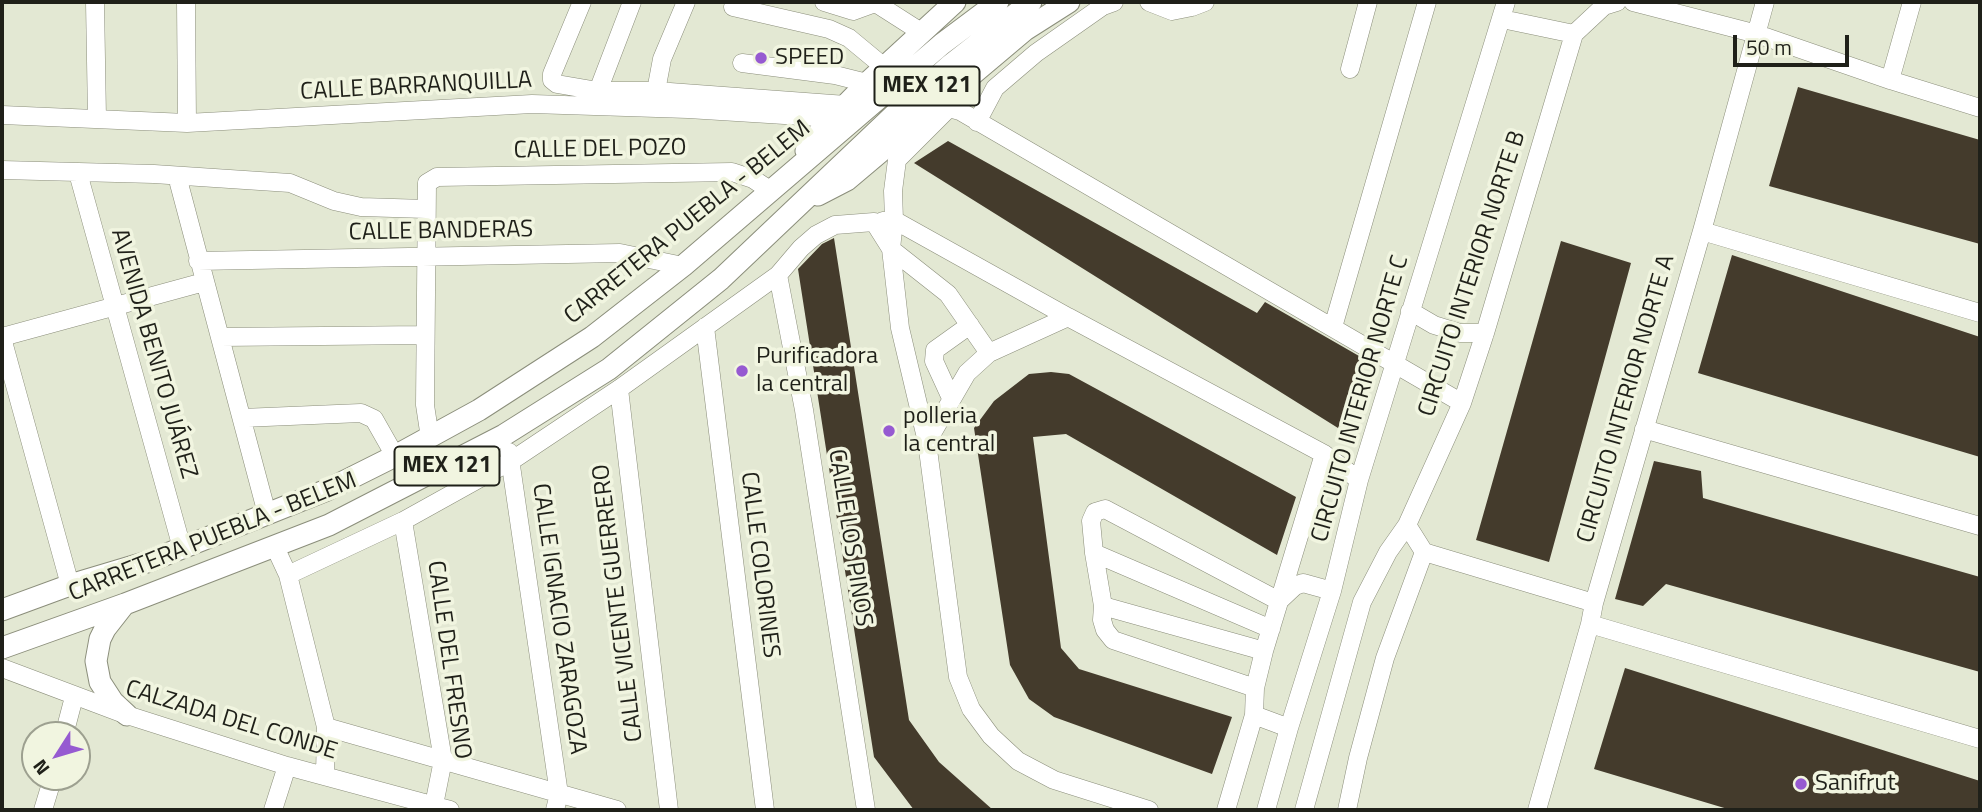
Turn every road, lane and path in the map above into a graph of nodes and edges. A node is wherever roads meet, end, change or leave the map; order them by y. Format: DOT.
graph roads {
  1 [pos="95,2"];
  2 [pos="186,2"];
  3 [pos="582,2"];
  4 [pos="632,2"];
  5 [pos="686,2"];
  6 [pos="824,2"];
  7 [pos="874,2"];
  8 [pos="998,2"];
  9 [pos="1031,2"];
  10 [pos="1069,2"];
  11 [pos="1149,2"];
  12 [pos="1205,2"];
  13 [pos="1368,2"];
  14 [pos="1427,2"];
  15 [pos="1618,2"];
  16 [pos="1633,2"];
  17 [pos="1765,2"];
  18 [pos="1912,2"];
  19 [pos="1104,3"];
  20 [pos="947,4"];
  21 [pos="733,7"];
  22 [pos="1504,10"];
  23 [pos="921,32"];
  24 [pos="1574,34"];
  25 [pos="1757,34"];
  26 [pos="742,63"];
  27 [pos="884,67"];
  28 [pos="1350,69"];
  29 [pos="976,70"];
  30 [pos="1890,80"];
  31 [pos="867,83"];
  32 [pos="597,91"];
  33 [pos="656,91"];
  34 [pos="949,108"];
  35 [pos="1980,108"];
  36 [pos="839,111"];
  37 [pos="2,114"];
  38 [pos="97,118"];
  39 [pos="977,122"];
  40 [pos="187,123"];
  41 [pos="2,170"];
  42 [pos="791,172"];
  43 [pos="78,173"];
  44 [pos="177,176"];
  45 [pos="771,191"];
  46 [pos="798,205"];
  47 [pos="426,209"];
  48 [pos="894,220"];
  49 [pos="874,222"];
  50 [pos="1702,231"];
  51 [pos="891,249"];
  52 [pos="425,257"];
  53 [pos="198,261"];
  54 [pos="683,266"];
  55 [pos="778,275"];
  56 [pos="204,282"];
  57 [pos="115,307"];
  58 [pos="1410,311"];
  59 [pos="1980,313"];
  60 [pos="1068,317"];
  61 [pos="970,325"];
  62 [pos="705,327"];
  63 [pos="1333,327"];
  64 [pos="1485,333"];
  65 [pos="425,335"];
  66 [pos="220,337"];
  67 [pos="2,338"];
  68 [pos="989,353"];
  69 [pos="1395,362"];
  70 [pos="619,389"];
  71 [pos="951,398"];
  72 [pos="1462,403"];
  73 [pos="548,406"];
  74 [pos="242,418"];
  75 [pos="563,426"];
  76 [pos="1644,429"];
  77 [pos="504,435"];
  78 [pos="430,438"];
  79 [pos="927,442"];
  80 [pos="1325,454"];
  81 [pos="395,456"];
  82 [pos="511,461"];
  83 [pos="1359,480"];
  84 [pos="267,514"];
  85 [pos="403,522"];
  86 [pos="1406,525"];
  87 [pos="1980,526"];
  88 [pos="275,547"];
  89 [pos="182,548"];
  90 [pos="1424,552"];
  91 [pos="1094,553"];
  92 [pos="288,575"];
  93 [pos="71,585"];
  94 [pos="1332,591"];
  95 [pos="1279,601"];
  96 [pos="1594,603"];
  97 [pos="125,604"];
  98 [pos="1103,606"];
  99 [pos="2,610"];
  100 [pos="1590,624"];
  101 [pos="1271,629"];
  102 [pos="2,648"];
  103 [pos="1264,651"];
  104 [pos="2,668"];
  105 [pos="1255,688"];
  106 [pos="74,697"];
  107 [pos="127,715"];
  108 [pos="1254,715"];
  109 [pos="68,721"];
  110 [pos="326,727"];
  111 [pos="1289,728"];
  112 [pos="1980,739"];
  113 [pos="443,760"];
  114 [pos="288,766"];
  115 [pos="325,776"];
  116 [pos="49,791"];
  117 [pos="557,802"];
  118 [pos="442,808"];
  119 [pos="43,810"];
  120 [pos="273,810"];
  121 [pos="617,810"];
  122 [pos="669,810"];
  123 [pos="765,810"];
  124 [pos="866,810"];
  125 [pos="1149,810"];
  126 [pos="1226,810"];
  127 [pos="1266,810"];
  128 [pos="1304,810"];
  129 [pos="1347,810"];
  130 [pos="1537,810"];
  1 -- 38 [label="street"];
  2 -- 40 [label="street"];
  3 -- 32 [label="street"];
  4 -- 32 [label="street"];
  5 -- 33 [label="street"];
  6 -- 7 [label="street"];
  7 -- 23 [label="street"];
  8 -- 42 [label="main road, CARRETERA PUEBLA - BELEM / MEX 121"];
  9 -- 46 [label="main road, CARRETERA PUEBLA - BELEM / MEX 121"];
  10 -- 29 [label="main road"];
  11 -- 12 [label="street"];
  13 -- 28 [label="street"];
  14 -- 63 [label="street"];
  15 -- 24 [label="street"];
  16 -- 25 [label="street"];
  17 -- 25 [label="street, CIRCUITO INTERIOR NORTE A"];
  18 -- 30 [label="street"];
  19 -- 39 [label="street"];
  20 -- 23 [label="main road"];
  21 -- 27 [label="street"];
  22 -- 24 [label="street"];
  22 -- 58 [label="street, CIRCUITO INTERIOR NORTE C"];
  23 -- 27 [label="main road"];
  24 -- 64 [label="street, CIRCUITO INTERIOR NORTE B"];
  25 -- 30 [label="street"];
  25 -- 50 [label="street, CIRCUITO INTERIOR NORTE A"];
  26 -- 31 [label="street"];
  27 -- 31 [label="main road"];
  29 -- 34 [label="street"];
  29 -- 46 [label="main road"];
  30 -- 35 [label="street"];
  31 -- 36 [label="main road"];
  32 -- 33 [label="street"];
  33 -- 36 [label="street"];
  34 -- 39 [label="street"];
  34 -- 48 [label="street"];
  36 -- 40 [label="street, CALLE BARRANQUILLA"];
  36 -- 42 [label="main road"];
  37 -- 38 [label="street, CALLE BARRANQUILLA"];
  38 -- 40 [label="street, CALLE BARRANQUILLA"];
  39 -- 63 [label="street"];
  41 -- 43 [label="street"];
  42 -- 45 [label="main road, CARRETERA PUEBLA - BELEM / MEX 121"];
  43 -- 44 [label="street"];
  43 -- 57 [label="street, AVENIDA BENITO JUÁREZ"];
  44 -- 47 [label="street"];
  44 -- 53 [label="street"];
  45 -- 47 [label="street, CALLE DEL POZO"];
  45 -- 54 [label="main road, CARRETERA PUEBLA - BELEM / MEX 121"];
  46 -- 73 [label="main road, CARRETERA PUEBLA - BELEM / MEX 121"];
  47 -- 52 [label="street"];
  48 -- 49 [label="street"];
  48 -- 51 [label="street"];
  48 -- 60 [label="street"];
  49 -- 51 [label="street"];
  49 -- 55 [label="street"];
  50 -- 59 [label="street"];
  50 -- 76 [label="street, CIRCUITO INTERIOR NORTE A"];
  51 -- 61 [label="street"];
  51 -- 79 [label="street"];
  52 -- 53 [label="street, CALLE BANDERAS"];
  52 -- 54 [label="street, CALLE BANDERAS"];
  52 -- 65 [label="street"];
  53 -- 56 [label="street"];
  54 -- 78 [label="main road, CARRETERA PUEBLA - BELEM / MEX 121"];
  55 -- 62 [label="street"];
  55 -- 124 [label="street, CALLE LOS PINOS"];
  56 -- 57 [label="street"];
  56 -- 66 [label="street"];
  57 -- 67 [label="street"];
  57 -- 89 [label="street, AVENIDA BENITO JUÁREZ"];
  58 -- 64 [label="street"];
  58 -- 69 [label="street, CIRCUITO INTERIOR NORTE C"];
  60 -- 68 [label="street"];
  60 -- 80 [label="street"];
  61 -- 68 [label="street"];
  61 -- 71 [label="street"];
  62 -- 70 [label="street"];
  62 -- 123 [label="street, CALLE COLORINES"];
  63 -- 69 [label="street"];
  64 -- 72 [label="street, CIRCUITO INTERIOR NORTE B"];
  65 -- 66 [label="street"];
  65 -- 78 [label="street"];
  66 -- 74 [label="street"];
  67 -- 93 [label="street"];
  68 -- 71 [label="street"];
  69 -- 72 [label="street"];
  69 -- 83 [label="street, CIRCUITO INTERIOR NORTE C"];
  70 -- 75 [label="street"];
  70 -- 122 [label="street, CALLE VICENTE GUERRERO"];
  71 -- 79 [label="street"];
  72 -- 86 [label="street, CIRCUITO INTERIOR NORTE B"];
  73 -- 75 [label="street"];
  73 -- 77 [label="main road, CARRETERA PUEBLA - BELEM / MEX 121"];
  74 -- 81 [label="street"];
  74 -- 84 [label="street"];
  75 -- 82 [label="street"];
  76 -- 87 [label="street"];
  76 -- 96 [label="street, CIRCUITO INTERIOR NORTE A"];
  77 -- 82 [label="street, CALLE IGNACIO ZARAGOZA"];
  77 -- 88 [label="main road, CARRETERA PUEBLA - BELEM / MEX 121"];
  78 -- 81 [label="main road, CARRETERA PUEBLA - BELEM / MEX 121"];
  79 -- 125 [label="street"];
  80 -- 83 [label="street"];
  80 -- 95 [label="street"];
  81 -- 84 [label="main road, CARRETERA PUEBLA - BELEM / MEX 121"];
  82 -- 85 [label="street"];
  82 -- 117 [label="street, CALLE IGNACIO ZARAGOZA"];
  83 -- 94 [label="street, CIRCUITO INTERIOR NORTE C"];
  84 -- 89 [label="main road, CARRETERA PUEBLA - BELEM / MEX 121"];
  85 -- 92 [label="street"];
  85 -- 113 [label="street, CALLE DEL FRESNO"];
  86 -- 90 [label="street"];
  86 -- 128 [label="street, CIRCUITO INTERIOR NORTE B"];
  88 -- 92 [label="street"];
  88 -- 97 [label="main road, CARRETERA PUEBLA - BELEM / MEX 121"];
  89 -- 93 [label="main road, CARRETERA PUEBLA - BELEM / MEX 121"];
  90 -- 96 [label="street"];
  90 -- 129 [label="street"];
  91 -- 95 [label="street"];
  91 -- 98 [label="street"];
  91 -- 101 [label="street"];
  92 -- 110 [label="street"];
  93 -- 99 [label="main road, CARRETERA PUEBLA - BELEM / MEX 121"];
  94 -- 95 [label="street"];
  94 -- 111 [label="street, CIRCUITO INTERIOR NORTE C"];
  95 -- 101 [label="street"];
  96 -- 100 [label="street, CIRCUITO INTERIOR NORTE A"];
  97 -- 102 [label="main road, CARRETERA PUEBLA - BELEM / MEX 121"];
  97 -- 107 [label="main road"];
  98 -- 103 [label="street"];
  98 -- 105 [label="street"];
  100 -- 112 [label="street"];
  100 -- 130 [label="street, CIRCUITO INTERIOR NORTE A"];
  101 -- 103 [label="street"];
  103 -- 105 [label="street"];
  104 -- 106 [label="street, CALZADA DEL CONDE"];
  105 -- 108 [label="street"];
  106 -- 107 [label="street, CALZADA DEL CONDE"];
  106 -- 109 [label="street"];
  107 -- 114 [label="street, CALZADA DEL CONDE"];
  108 -- 111 [label="street"];
  108 -- 126 [label="street"];
  110 -- 113 [label="street"];
  110 -- 115 [label="street"];
  111 -- 127 [label="street, CIRCUITO INTERIOR NORTE C"];
  113 -- 117 [label="street"];
  113 -- 118 [label="street, CALLE DEL FRESNO"];
  114 -- 115 [label="street, CALZADA DEL CONDE"];
  114 -- 120 [label="street"];
  115 -- 118 [label="street, CALZADA DEL CONDE"];
  116 -- 119 [label="street"];
  117 -- 121 [label="street"];
}
